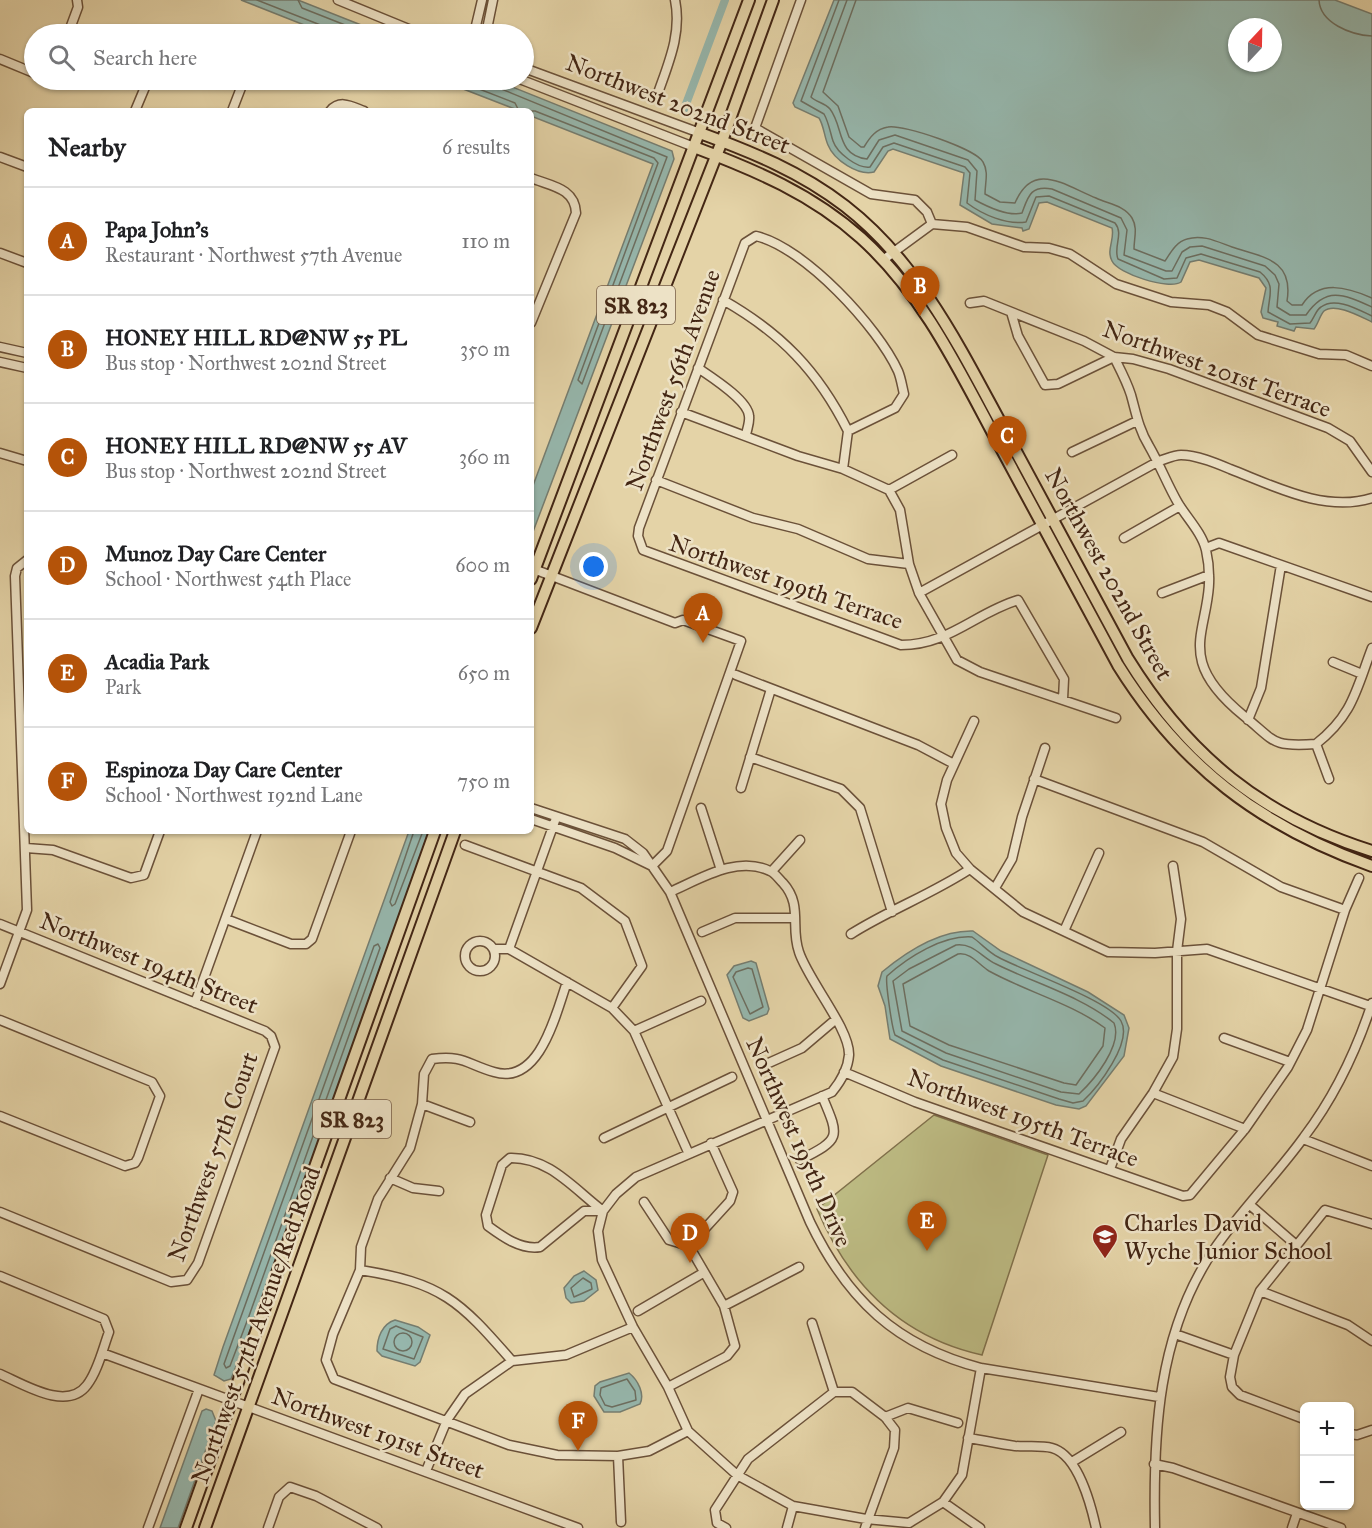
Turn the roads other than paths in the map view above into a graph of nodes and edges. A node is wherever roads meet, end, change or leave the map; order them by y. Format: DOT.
graph roads {
  1 [pos="77,0"];
  2 [pos="338,0"];
  3 [pos="675,0"];
  4 [pos="749,0"];
  5 [pos="773,0"];
  6 [pos="801,0"];
  7 [pos="482,1"];
  8 [pos="493,1"];
  9 [pos="479,20"];
  10 [pos="490,23"];
  11 [pos="72,24"];
  12 [pos="397,24"];
  13 [pos="478,24"];
  14 [pos="0,59"];
  15 [pos="24,69"];
  16 [pos="534,72"];
  17 [pos="534,85"];
  18 [pos="144,90"];
  19 [pos="240,90"];
  20 [pos="657,96"];
  21 [pos="136,108"];
  22 [pos="233,108"];
  23 [pos="333,108"];
  24 [pos="353,108"];
  25 [pos="700,133"];
  26 [pos="722,141"];
  27 [pos="694,147"];
  28 [pos="716,155"];
  29 [pos="0,157"];
  30 [pos="24,166"];
  31 [pos="534,179"];
  32 [pos="932,224"];
  33 [pos="0,253"];
  34 [pos="893,253"];
  35 [pos="883,260"];
  36 [pos="24,262"];
  37 [pos="723,300"];
  38 [pos="970,303"];
  39 [pos="1011,312"];
  40 [pos="534,316"];
  41 [pos="0,347"];
  42 [pos="24,351"];
  43 [pos="1114,357"];
  44 [pos="0,362"];
  45 [pos="1372,366"];
  46 [pos="24,367"];
  47 [pos="698,368"];
  48 [pos="681,412"];
  49 [pos="1137,421"];
  50 [pos="848,431"];
  51 [pos="746,435"];
  52 [pos="1072,452"];
  53 [pos="0,453"];
  54 [pos="952,455"];
  55 [pos="24,460"];
  56 [pos="1159,461"];
  57 [pos="843,469"];
  58 [pos="1371,470"];
  59 [pos="656,480"];
  60 [pos="889,490"];
  61 [pos="1372,498"];
  62 [pos="1180,506"];
  63 [pos="1053,519"];
  64 [pos="1043,525"];
  65 [pos="1124,538"];
  66 [pos="640,544"];
  67 [pos="1206,548"];
  68 [pos="24,562"];
  69 [pos="909,564"];
  70 [pos="534,565"];
  71 [pos="1281,565"];
  72 [pos="534,568"];
  73 [pos="1209,575"];
  74 [pos="552,577"];
  75 [pos="920,593"];
  76 [pos="1162,593"];
  77 [pos="1372,597"];
  78 [pos="534,621"];
  79 [pos="943,637"];
  80 [pos="1372,648"];
  81 [pos="1333,662"];
  82 [pos="1362,674"];
  83 [pos="736,675"];
  84 [pos="771,689"];
  85 [pos="1063,699"];
  86 [pos="1116,718"];
  87 [pos="1248,720"];
  88 [pos="974,722"];
  89 [pos="1316,744"];
  90 [pos="1045,748"];
  91 [pos="24,749"];
  92 [pos="750,757"];
  93 [pos="954,764"];
  94 [pos="1216,775"];
  95 [pos="1034,779"];
  96 [pos="1329,779"];
  97 [pos="741,788"];
  98 [pos="701,808"];
  99 [pos="534,809"];
  100 [pos="556,818"];
  101 [pos="534,820"];
  102 [pos="553,827"];
  103 [pos="26,834"];
  104 [pos="159,834"];
  105 [pos="256,834"];
  106 [pos="350,834"];
  107 [pos="434,834"];
  108 [pos="454,834"];
  109 [pos="800,840"];
  110 [pos="465,845"];
  111 [pos="26,848"];
  112 [pos="1372,851"];
  113 [pos="1099,853"];
  114 [pos="652,866"];
  115 [pos="1173,866"];
  116 [pos="1372,866"];
  117 [pos="970,869"];
  118 [pos="538,870"];
  119 [pos="721,870"];
  120 [pos="771,871"];
  121 [pos="1359,878"];
  122 [pos="994,888"];
  123 [pos="670,892"];
  124 [pos="1345,910"];
  125 [pos="891,912"];
  126 [pos="794,918"];
  127 [pos="226,919"];
  128 [pos="0,924"];
  129 [pos="19,931"];
  130 [pos="1064,931"];
  131 [pos="702,932"];
  132 [pos="851,934"];
  133 [pos="495,949"];
  134 [pos="509,949"];
  135 [pos="1177,951"];
  136 [pos="567,982"];
  137 [pos="0,984"];
  138 [pos="1319,987"];
  139 [pos="701,1002"];
  140 [pos="195,1003"];
  141 [pos="1371,1004"];
  142 [pos="612,1008"];
  143 [pos="0,1020"];
  144 [pos="835,1020"];
  145 [pos="634,1031"];
  146 [pos="1224,1038"];
  147 [pos="275,1047"];
  148 [pos="1290,1062"];
  149 [pos="762,1066"];
  150 [pos="844,1072"];
  151 [pos="732,1077"];
  152 [pos="1153,1093"];
  153 [pos="822,1096"];
  154 [pos="422,1104"];
  155 [pos="669,1108"];
  156 [pos="0,1116"];
  157 [pos="767,1119"];
  158 [pos="470,1122"];
  159 [pos="1245,1129"];
  160 [pos="604,1138"];
  161 [pos="1303,1139"];
  162 [pos="711,1143"];
  163 [pos="688,1152"];
  164 [pos="800,1160"];
  165 [pos="1372,1166"];
  166 [pos="1110,1170"];
  167 [pos="390,1178"];
  168 [pos="439,1191"];
  169 [pos="644,1202"];
  170 [pos="1250,1205"];
  171 [pos="603,1211"];
  172 [pos="0,1212"];
  173 [pos="1372,1224"];
  174 [pos="1295,1244"];
  175 [pos="689,1246"];
  176 [pos="799,1267"];
  177 [pos="360,1270"];
  178 [pos="703,1273"];
  179 [pos="0,1276"];
  180 [pos="1260,1291"];
  181 [pos="724,1306"];
  182 [pos="638,1311"];
  183 [pos="812,1323"];
  184 [pos="633,1328"];
  185 [pos="1175,1334"];
  186 [pos="1372,1341"];
  187 [pos="102,1353"];
  188 [pos="1234,1355"];
  189 [pos="512,1361"];
  190 [pos="981,1368"];
  191 [pos="0,1374"];
  192 [pos="668,1387"];
  193 [pos="199,1389"];
  194 [pos="834,1392"];
  195 [pos="1159,1397"];
  196 [pos="232,1401"];
  197 [pos="248,1407"];
  198 [pos="885,1417"];
  199 [pos="1300,1417"];
  200 [pos="447,1420"];
  201 [pos="958,1423"];
  202 [pos="1372,1430"];
  203 [pos="688,1431"];
  204 [pos="1121,1432"];
  205 [pos="1354,1434"];
  206 [pos="968,1438"];
  207 [pos="618,1456"];
  208 [pos="1072,1462"];
  209 [pos="1154,1464"];
  210 [pos="426,1471"];
  211 [pos="737,1476"];
  212 [pos="943,1502"];
  213 [pos="793,1506"];
  214 [pos="1297,1513"];
  215 [pos="621,1522"];
  216 [pos="865,1524"];
  217 [pos="148,1528"];
  218 [pos="186,1528"];
  219 [pos="206,1528"];
  220 [pos="268,1528"];
  221 [pos="376,1528"];
  222 [pos="578,1528"];
  223 [pos="726,1528"];
  224 [pos="787,1528"];
  225 [pos="980,1528"];
  226 [pos="1096,1528"];
  227 [pos="1155,1528"];
  228 [pos="1292,1528"];
  229 [pos="1341,1528"];
  1 -- 11 [label="street"];
  2 -- 12 [label="street"];
  3 -- 20 [label="street"];
  4 -- 25 [label="main road, SR 823"];
  5 -- 26 [label="main road, SR 823"];
  6 -- 32 [label="street"];
  7 -- 8 [label="street"];
  7 -- 9 [label="street"];
  8 -- 10 [label="street"];
  9 -- 10 [label="street"];
  9 -- 13 [label="street"];
  14 -- 15 [label="street"];
  16 -- 25 [label="street, Northwest 202nd Street"];
  17 -- 27 [label="street, Northwest 202nd Street"];
  18 -- 21 [label="street"];
  19 -- 22 [label="street"];
  23 -- 24 [label="street"];
  25 -- 26 [label="main road, Northwest 202nd Street"];
  25 -- 27 [label="main road, SR 823"];
  26 -- 28 [label="main road, SR 823"];
  26 -- 34 [label="main road, Northwest 202nd Street"];
  27 -- 28 [label="main road, Northwest 202nd Street"];
  27 -- 70 [label="main road, SR 823"];
  28 -- 35 [label="main road, Northwest 202nd Street"];
  28 -- 74 [label="main road, SR 823"];
  29 -- 30 [label="street"];
  31 -- 40 [label="street"];
  32 -- 34 [label="street"];
  32 -- 45 [label="street"];
  33 -- 36 [label="street"];
  34 -- 35 [label="street"];
  34 -- 63 [label="main road, Northwest 202nd Street"];
  35 -- 64 [label="main road, Northwest 202nd Street"];
  37 -- 47 [label="street, Northwest 56th Avenue"];
  37 -- 50 [label="street"];
  37 -- 50 [label="street, Northwest 56th Avenue"];
  38 -- 39 [label="street, Northwest 201st Terrace"];
  39 -- 43 [label="street, Northwest 201st Terrace"];
  39 -- 43 [label="street"];
  41 -- 42 [label="street"];
  43 -- 49 [label="street"];
  43 -- 58 [label="street, Northwest 201st Terrace"];
  44 -- 46 [label="street"];
  47 -- 48 [label="street, Northwest 56th Avenue"];
  47 -- 51 [label="street"];
  48 -- 51 [label="street"];
  48 -- 59 [label="street, Northwest 56th Avenue"];
  49 -- 52 [label="street"];
  49 -- 56 [label="street"];
  50 -- 57 [label="street"];
  51 -- 57 [label="street"];
  53 -- 55 [label="street"];
  54 -- 60 [label="street"];
  56 -- 61 [label="street"];
  56 -- 62 [label="street"];
  56 -- 63 [label="street"];
  57 -- 60 [label="street"];
  59 -- 66 [label="street, Northwest 56th Avenue"];
  59 -- 69 [label="street"];
  60 -- 69 [label="street"];
  62 -- 65 [label="street"];
  62 -- 67 [label="street"];
  63 -- 64 [label="street"];
  63 -- 94 [label="main road, Northwest 202nd Street"];
  64 -- 75 [label="street"];
  64 -- 94 [label="main road, Northwest 202nd Street"];
  66 -- 79 [label="street, Northwest 199th Terrace"];
  67 -- 71 [label="street"];
  67 -- 73 [label="street"];
  68 -- 91 [label="street"];
  69 -- 75 [label="street"];
  71 -- 77 [label="street"];
  71 -- 87 [label="street"];
  72 -- 74 [label="street"];
  73 -- 76 [label="street"];
  73 -- 87 [label="street"];
  74 -- 78 [label="main road, SR 823"];
  74 -- 114 [label="street"];
  75 -- 79 [label="street"];
  79 -- 85 [label="street"];
  79 -- 85 [label="street, Northwest 199th Terrace"];
  80 -- 82 [label="street"];
  81 -- 82 [label="street"];
  82 -- 89 [label="street"];
  83 -- 84 [label="street"];
  84 -- 92 [label="street"];
  84 -- 93 [label="street"];
  85 -- 86 [label="street"];
  87 -- 89 [label="street"];
  88 -- 93 [label="street"];
  89 -- 96 [label="street"];
  90 -- 95 [label="street"];
  92 -- 97 [label="street"];
  92 -- 125 [label="street"];
  93 -- 117 [label="street"];
  94 -- 112 [label="main road"];
  94 -- 116 [label="main road"];
  95 -- 122 [label="street"];
  95 -- 124 [label="street"];
  98 -- 119 [label="street"];
  99 -- 100 [label="street, Northwest 195th Drive"];
  100 -- 102 [label="street"];
  100 -- 114 [label="street, Northwest 195th Drive"];
  101 -- 102 [label="street, Northwest 195th Drive"];
  102 -- 114 [label="street, Northwest 195th Drive"];
  102 -- 118 [label="street"];
  103 -- 111 [label="street"];
  104 -- 111 [label="street"];
  105 -- 127 [label="street"];
  106 -- 127 [label="street"];
  107 -- 196 [label="main road, Northwest 57th Avenue/Red Road / SR 823"];
  108 -- 197 [label="main road, Northwest 57th Avenue/Red Road / SR 823"];
  109 -- 120 [label="street"];
  110 -- 118 [label="street"];
  111 -- 129 [label="street"];
  113 -- 130 [label="street"];
  114 -- 123 [label="street, Northwest 195th Drive"];
  115 -- 135 [label="street"];
  117 -- 122 [label="street"];
  117 -- 125 [label="street"];
  118 -- 134 [label="street"];
  118 -- 142 [label="street"];
  119 -- 120 [label="street"];
  119 -- 123 [label="street"];
  120 -- 126 [label="street"];
  121 -- 124 [label="street"];
  122 -- 130 [label="street"];
  123 -- 157 [label="street, Northwest 195th Drive"];
  124 -- 138 [label="street"];
  125 -- 132 [label="street"];
  126 -- 131 [label="street"];
  126 -- 144 [label="street"];
  127 -- 140 [label="street"];
  128 -- 129 [label="street, Northwest 194th Street"];
  129 -- 137 [label="street"];
  129 -- 140 [label="street, Northwest 194th Street"];
  130 -- 135 [label="street"];
  133 -- 134 [label="street"];
  134 -- 136 [label="street"];
  135 -- 138 [label="street"];
  135 -- 152 [label="street"];
  136 -- 142 [label="street"];
  136 -- 154 [label="street"];
  138 -- 141 [label="street"];
  138 -- 148 [label="street"];
  139 -- 145 [label="street"];
  140 -- 147 [label="street, Northwest 194th Street"];
  141 -- 161 [label="street"];
  142 -- 145 [label="street"];
  143 -- 156 [label="street"];
  144 -- 149 [label="street"];
  144 -- 150 [label="street"];
  145 -- 155 [label="street"];
  146 -- 148 [label="street"];
  147 -- 172 [label="street, Northwest 57th Court"];
  148 -- 159 [label="street"];
  150 -- 153 [label="street"];
  150 -- 166 [label="street, Northwest 195th Terrace"];
  151 -- 155 [label="street"];
  152 -- 159 [label="street"];
  152 -- 166 [label="street"];
  153 -- 157 [label="street"];
  153 -- 164 [label="street"];
  154 -- 158 [label="street"];
  154 -- 167 [label="street"];
  155 -- 160 [label="street"];
  155 -- 163 [label="street"];
  157 -- 162 [label="street"];
  157 -- 190 [label="street, Northwest 195th Drive"];
  159 -- 166 [label="street, Northwest 195th Terrace"];
  161 -- 165 [label="street"];
  161 -- 170 [label="street"];
  162 -- 163 [label="street"];
  162 -- 175 [label="street"];
  163 -- 171 [label="street"];
  167 -- 168 [label="street"];
  167 -- 177 [label="street"];
  169 -- 175 [label="street"];
  170 -- 174 [label="street"];
  170 -- 185 [label="street"];
  171 -- 171 [label="street"];
  171 -- 184 [label="street"];
  173 -- 174 [label="street"];
  174 -- 180 [label="street"];
  175 -- 178 [label="street"];
  176 -- 181 [label="street"];
  177 -- 189 [label="street"];
  177 -- 200 [label="street"];
  178 -- 181 [label="street"];
  178 -- 182 [label="street"];
  179 -- 187 [label="street"];
  180 -- 186 [label="street"];
  180 -- 188 [label="street"];
  181 -- 192 [label="street"];
  183 -- 194 [label="street"];
  184 -- 189 [label="street"];
  184 -- 192 [label="street"];
  185 -- 188 [label="street"];
  185 -- 195 [label="street"];
  187 -- 191 [label="street"];
  187 -- 193 [label="street, Northwest 191st Street"];
  188 -- 199 [label="street"];
  189 -- 200 [label="street"];
  190 -- 195 [label="street, Northwest 195th Drive"];
  190 -- 206 [label="street"];
  192 -- 203 [label="street"];
  193 -- 196 [label="street, Northwest 191st Street"];
  193 -- 217 [label="street"];
  194 -- 198 [label="street"];
  194 -- 211 [label="street"];
  195 -- 209 [label="street"];
  196 -- 197 [label="street, Northwest 191st Street"];
  196 -- 218 [label="main road, Northwest 57th Avenue/Red Road / SR 823"];
  197 -- 210 [label="street, Northwest 191st Street"];
  197 -- 219 [label="main road, Northwest 57th Avenue/Red Road / SR 823"];
  198 -- 201 [label="street"];
  198 -- 216 [label="street"];
  200 -- 207 [label="street"];
  200 -- 210 [label="street"];
  202 -- 205 [label="street"];
  203 -- 207 [label="street"];
  203 -- 211 [label="street"];
  204 -- 208 [label="street"];
  206 -- 208 [label="street"];
  206 -- 212 [label="street"];
  207 -- 215 [label="street"];
  208 -- 226 [label="street"];
  209 -- 214 [label="street"];
  209 -- 227 [label="street"];
  210 -- 222 [label="street, Northwest 191st Street"];
  211 -- 213 [label="street"];
  211 -- 223 [label="street"];
  212 -- 216 [label="street"];
  212 -- 225 [label="street"];
  213 -- 216 [label="street"];
  213 -- 224 [label="street"];
  214 -- 228 [label="street"];
  214 -- 229 [label="street"];
  220 -- 221 [label="street"];
}
